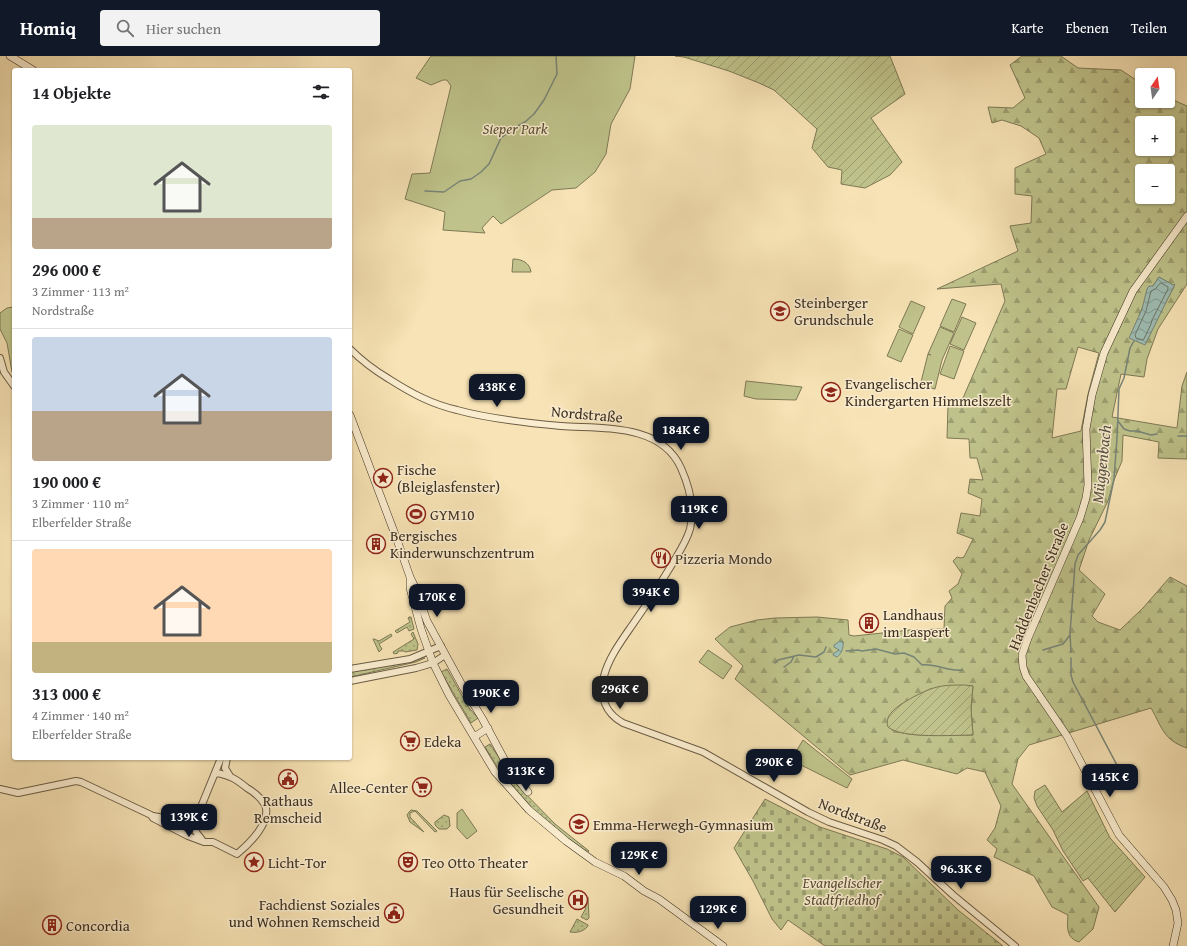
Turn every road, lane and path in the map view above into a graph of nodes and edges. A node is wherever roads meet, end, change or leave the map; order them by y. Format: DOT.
graph roads {
  1 [pos="10,56"];
  2 [pos="30,68"];
  3 [pos="1187,216"];
  4 [pos="352,351"];
  5 [pos="0,358"];
  6 [pos="12,383"];
  7 [pos="352,420"];
  8 [pos="410,577"];
  9 [pos="441,646"];
  10 [pos="428,652"];
  11 [pos="445,654"];
  12 [pos="433,663"];
  13 [pos="352,669"];
  14 [pos="352,681"];
  15 [pos="488,728"];
  16 [pos="474,737"];
  17 [pos="220,760"];
  18 [pos="227,760"];
  19 [pos="214,775"];
  20 [pos="230,776"];
  21 [pos="0,789"];
  22 [pos="528,792"];
  23 [pos="203,801"];
  24 [pos="151,815"];
  25 [pos="187,821"];
  26 [pos="168,826"];
  27 [pos="204,842"];
  28 [pos="723,946"];
  29 [pos="1014,946"];
  30 [pos="1173,946"];
  1 -- 2 [label="main road"];
  3 -- 30 [label="main road, Haddenbacher Straße"];
  4 -- 29 [label="street, Nordstraße"];
  5 -- 6 [label="street"];
  7 -- 8 [label="main road"];
  8 -- 9 [label="main road"];
  8 -- 10 [label="main road"];
  9 -- 10 [label="street"];
  9 -- 11 [label="main road"];
  10 -- 12 [label="main road"];
  10 -- 13 [label="street"];
  11 -- 12 [label="street"];
  11 -- 15 [label="main road"];
  12 -- 14 [label="street"];
  12 -- 16 [label="main road"];
  15 -- 16 [label="main road"];
  15 -- 22 [label="main road"];
  16 -- 28 [label="main road"];
  17 -- 19 [label="street"];
  18 -- 20 [label="street"];
  19 -- 20 [label="street"];
  19 -- 23 [label="street"];
  20 -- 27 [label="street"];
  21 -- 24 [label="street"];
  23 -- 25 [label="street"];
  23 -- 27 [label="street"];
  24 -- 25 [label="street"];
  24 -- 26 [label="street"];
  25 -- 26 [label="street"];
  26 -- 27 [label="street"];
}
